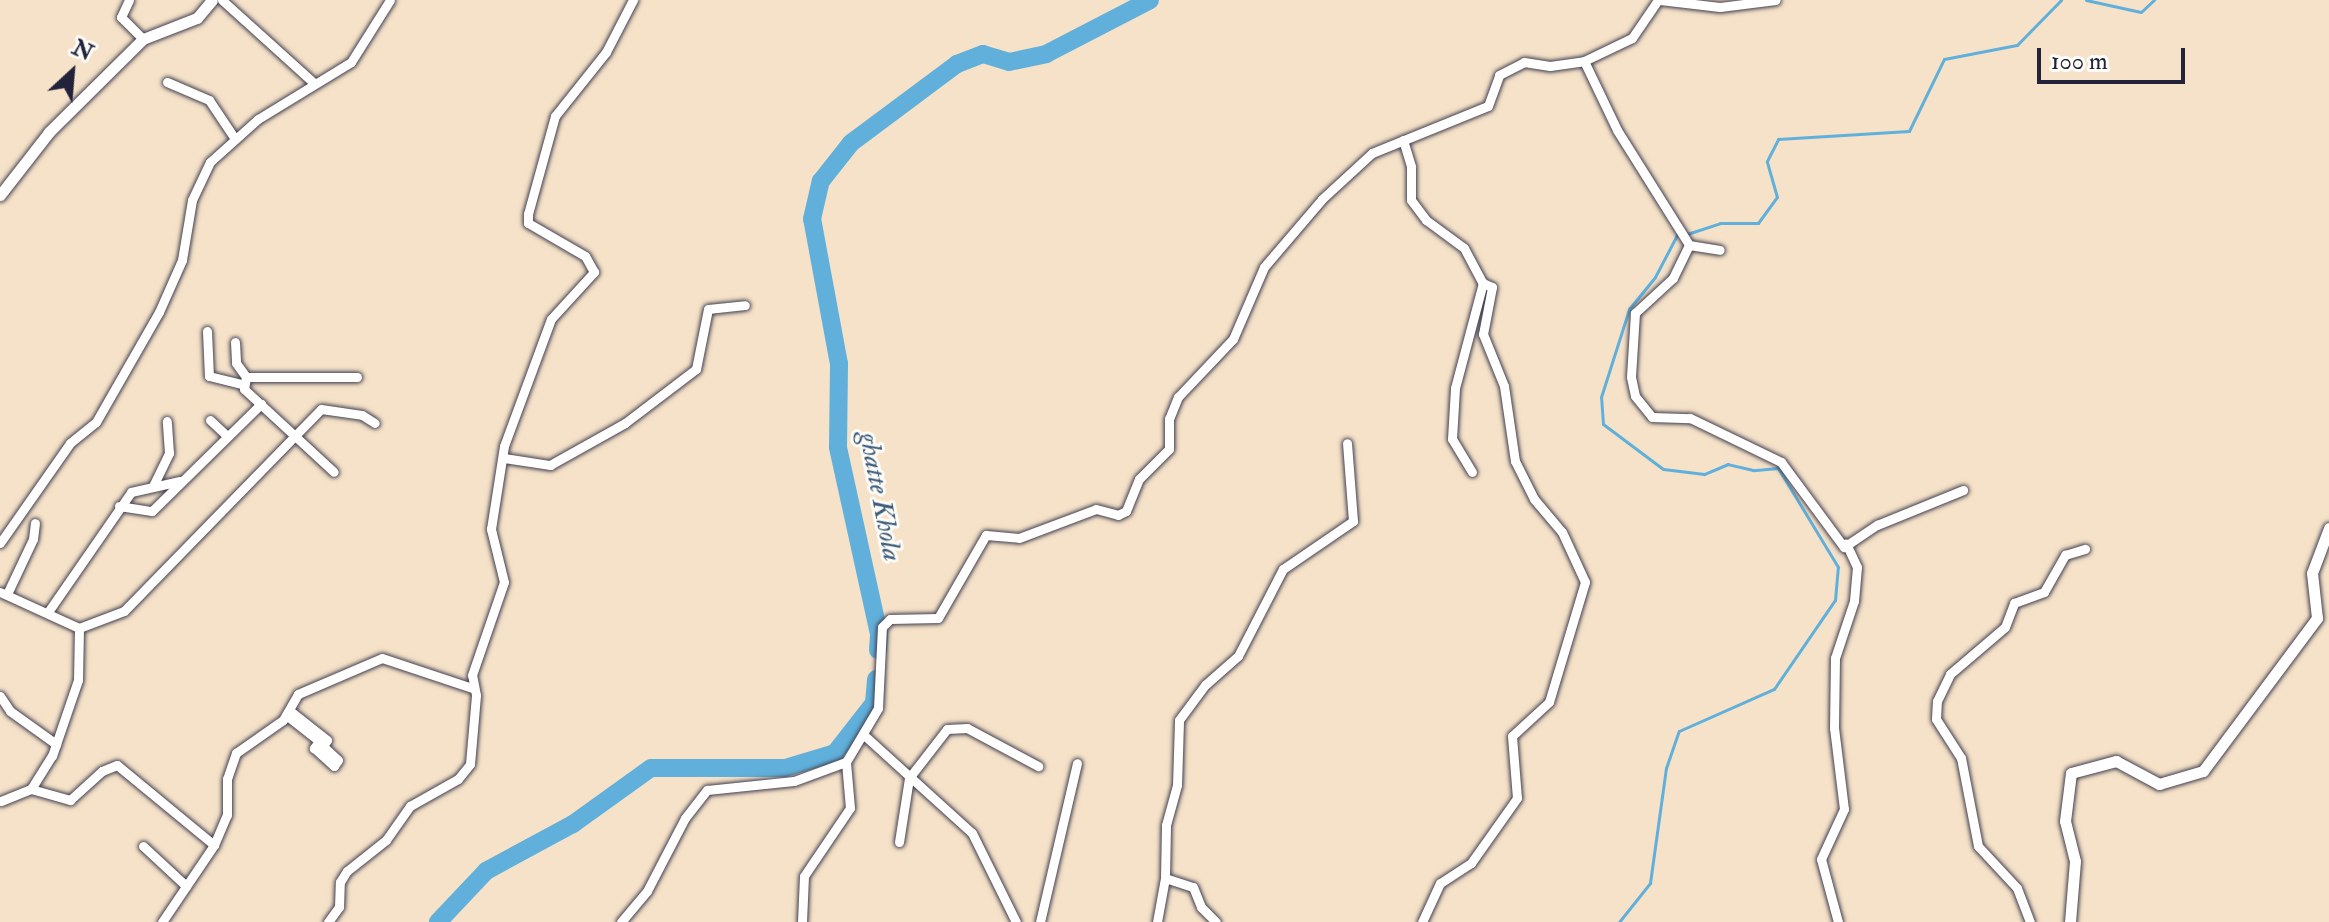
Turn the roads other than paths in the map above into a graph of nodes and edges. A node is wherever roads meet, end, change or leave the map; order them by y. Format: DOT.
graph roads {
  1 [pos="129,0"];
  2 [pos="212,0"];
  3 [pos="222,0"];
  4 [pos="390,0"];
  5 [pos="633,0"];
  6 [pos="1659,0"];
  7 [pos="1776,0"];
  8 [pos="1724,3"];
  9 [pos="143,39"];
  10 [pos="1584,61"];
  11 [pos="167,82"];
  12 [pos="314,83"];
  13 [pos="235,139"];
  14 [pos="1403,140"];
  15 [pos="0,195"];
  16 [pos="1689,245"];
  17 [pos="1720,250"];
  18 [pos="1483,283"];
  19 [pos="745,305"];
  20 [pos="207,331"];
  21 [pos="235,342"];
  22 [pos="357,377"];
  23 [pos="244,381"];
  24 [pos="261,404"];
  25 [pos="210,420"];
  26 [pos="167,421"];
  27 [pos="375,423"];
  28 [pos="297,435"];
  29 [pos="227,436"];
  30 [pos="1347,443"];
  31 [pos="504,458"];
  32 [pos="334,472"];
  33 [pos="1472,472"];
  34 [pos="180,481"];
  35 [pos="153,486"];
  36 [pos="1963,490"];
  37 [pos="119,506"];
  38 [pos="35,523"];
  39 [pos="2329,528"];
  40 [pos="0,543"];
  41 [pos="1846,543"];
  42 [pos="2085,549"];
  43 [pos="4,593"];
  44 [pos="48,612"];
  45 [pos="79,628"];
  46 [pos="472,688"];
  47 [pos="0,696"];
  48 [pos="288,712"];
  49 [pos="865,736"];
  50 [pos="56,744"];
  51 [pos="846,762"];
  52 [pos="1077,763"];
  53 [pos="1038,766"];
  54 [pos="909,778"];
  55 [pos="31,789"];
  56 [pos="1,801"];
  57 [pos="899,842"];
  58 [pos="214,845"];
  59 [pos="143,846"];
  60 [pos="1165,878"];
  61 [pos="186,886"];
  62 [pos="162,922"];
  63 [pos="328,922"];
  64 [pos="621,922"];
  65 [pos="802,922"];
  66 [pos="1016,922"];
  67 [pos="1040,922"];
  68 [pos="1157,922"];
  69 [pos="1216,922"];
  70 [pos="1422,922"];
  71 [pos="1838,922"];
  72 [pos="2030,922"];
  73 [pos="2070,922"];
  1 -- 9 [label="street"];
  2 -- 9 [label="street"];
  3 -- 12 [label="street"];
  4 -- 12 [label="street"];
  5 -- 31 [label="street"];
  6 -- 8 [label="street"];
  6 -- 10 [label="street"];
  7 -- 8 [label="street"];
  9 -- 15 [label="street"];
  10 -- 14 [label="street"];
  10 -- 16 [label="street"];
  11 -- 13 [label="street"];
  12 -- 13 [label="street"];
  13 -- 40 [label="street"];
  14 -- 18 [label="street"];
  14 -- 49 [label="street"];
  16 -- 17 [label="street"];
  16 -- 41 [label="street"];
  18 -- 33 [label="street"];
  18 -- 70 [label="street"];
  19 -- 31 [label="street"];
  20 -- 23 [label="street"];
  21 -- 23 [label="street"];
  22 -- 23 [label="street"];
  23 -- 24 [label="street"];
  24 -- 28 [label="street"];
  24 -- 29 [label="street"];
  25 -- 29 [label="street"];
  26 -- 35 [label="street"];
  27 -- 28 [label="street"];
  28 -- 32 [label="street"];
  28 -- 45 [label="street"];
  29 -- 34 [label="street"];
  30 -- 60 [label="street"];
  31 -- 46 [label="street"];
  34 -- 35 [label="street"];
  34 -- 37 [label="street"];
  35 -- 37 [label="street"];
  36 -- 41 [label="street"];
  37 -- 44 [label="street"];
  38 -- 43 [label="street"];
  39 -- 73 [label="street"];
  41 -- 71 [label="street"];
  42 -- 72 [label="street"];
  43 -- 44 [label="street"];
  44 -- 45 [label="street"];
  45 -- 50 [label="street"];
  46 -- 48 [label="street"];
  46 -- 63 [label="street"];
  47 -- 50 [label="street"];
  48 -- 48 [label="street"];
  48 -- 58 [label="street"];
  49 -- 51 [label="street"];
  49 -- 54 [label="street"];
  50 -- 55 [label="street"];
  51 -- 64 [label="street"];
  51 -- 65 [label="street"];
  52 -- 67 [label="street"];
  53 -- 54 [label="street"];
  54 -- 57 [label="street"];
  54 -- 66 [label="street"];
  55 -- 56 [label="street"];
  55 -- 58 [label="street"];
  58 -- 61 [label="street"];
  59 -- 61 [label="street"];
  60 -- 68 [label="street"];
  60 -- 69 [label="street"];
  61 -- 62 [label="street"];
}
